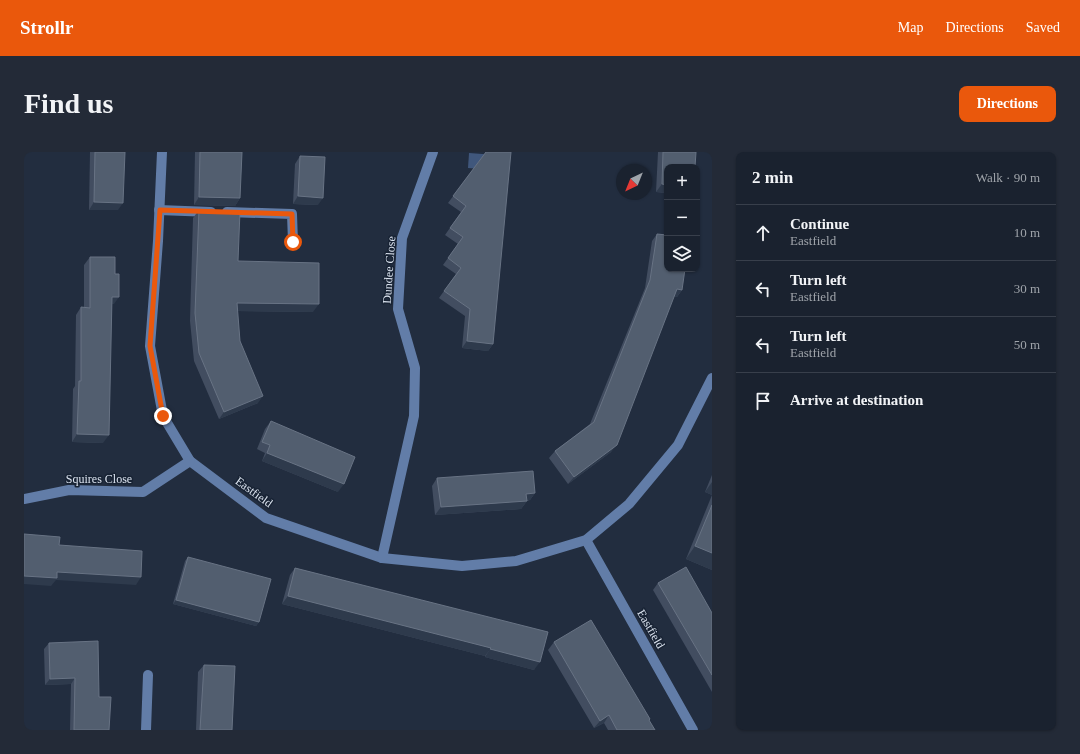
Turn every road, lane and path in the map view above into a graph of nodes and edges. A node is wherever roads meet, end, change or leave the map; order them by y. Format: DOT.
graph roads {
  1 [pos="162,152"];
  2 [pos="433,152"];
  3 [pos="160,210"];
  4 [pos="293,242"];
  5 [pos="712,378"];
  6 [pos="190,461"];
  7 [pos="24,499"];
  8 [pos="586,540"];
  9 [pos="382,558"];
  10 [pos="148,675"];
  11 [pos="146,730"];
  12 [pos="693,730"];
  1 -- 3 [label="street, Eastfield"];
  2 -- 9 [label="street, Dundee Close"];
  3 -- 4 [label="street"];
  3 -- 6 [label="street, Eastfield"];
  5 -- 8 [label="street, Eastfield"];
  6 -- 7 [label="street, Squires Close"];
  6 -- 9 [label="street, Eastfield"];
  8 -- 9 [label="street, Eastfield"];
  8 -- 12 [label="street, Eastfield"];
  10 -- 11 [label="street"];
}
